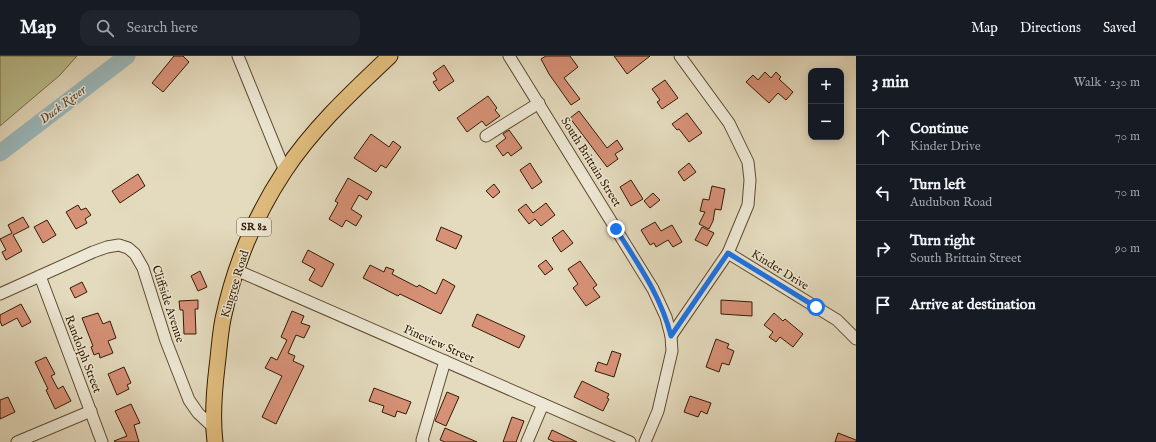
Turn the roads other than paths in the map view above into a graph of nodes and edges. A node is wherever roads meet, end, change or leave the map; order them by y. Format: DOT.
graph roads {
  1 [pos="238,56"];
  2 [pos="390,56"];
  3 [pos="510,56"];
  4 [pos="680,56"];
  5 [pos="539,104"];
  6 [pos="486,136"];
  7 [pos="285,171"];
  8 [pos="728,253"];
  9 [pos="236,270"];
  10 [pos="40,276"];
  11 [pos="0,294"];
  12 [pos="671,336"];
  13 [pos="856,339"];
  14 [pos="446,361"];
  15 [pos="543,404"];
  16 [pos="91,411"];
  17 [pos="213,427"];
  18 [pos="17,442"];
  19 [pos="102,442"];
  20 [pos="215,442"];
  21 [pos="423,442"];
  22 [pos="527,442"];
  23 [pos="630,442"];
  24 [pos="645,442"];
  1 -- 7 [label="street"];
  2 -- 7 [label="main road, Kingree Road / SR 82"];
  3 -- 5 [label="street, South Brittain Street"];
  4 -- 8 [label="street"];
  5 -- 6 [label="street"];
  5 -- 12 [label="street, South Brittain Street"];
  7 -- 9 [label="main road, Kingree Road / SR 82"];
  8 -- 12 [label="street"];
  8 -- 13 [label="street, Kinder Drive"];
  9 -- 14 [label="street, Pineview Street"];
  9 -- 17 [label="main road, Kingree Road / SR 82"];
  10 -- 11 [label="street, Cliffside Avenue"];
  10 -- 16 [label="street, Randolph Street"];
  10 -- 17 [label="street, Cliffside Avenue"];
  12 -- 24 [label="street, South Brittain Street"];
  14 -- 15 [label="street, Pineview Street"];
  14 -- 21 [label="street"];
  15 -- 22 [label="street"];
  15 -- 23 [label="street, Pineview Street"];
  16 -- 18 [label="street"];
  16 -- 19 [label="street, Randolph Street"];
  17 -- 20 [label="main road, Kingree Road / SR 82"];
}
